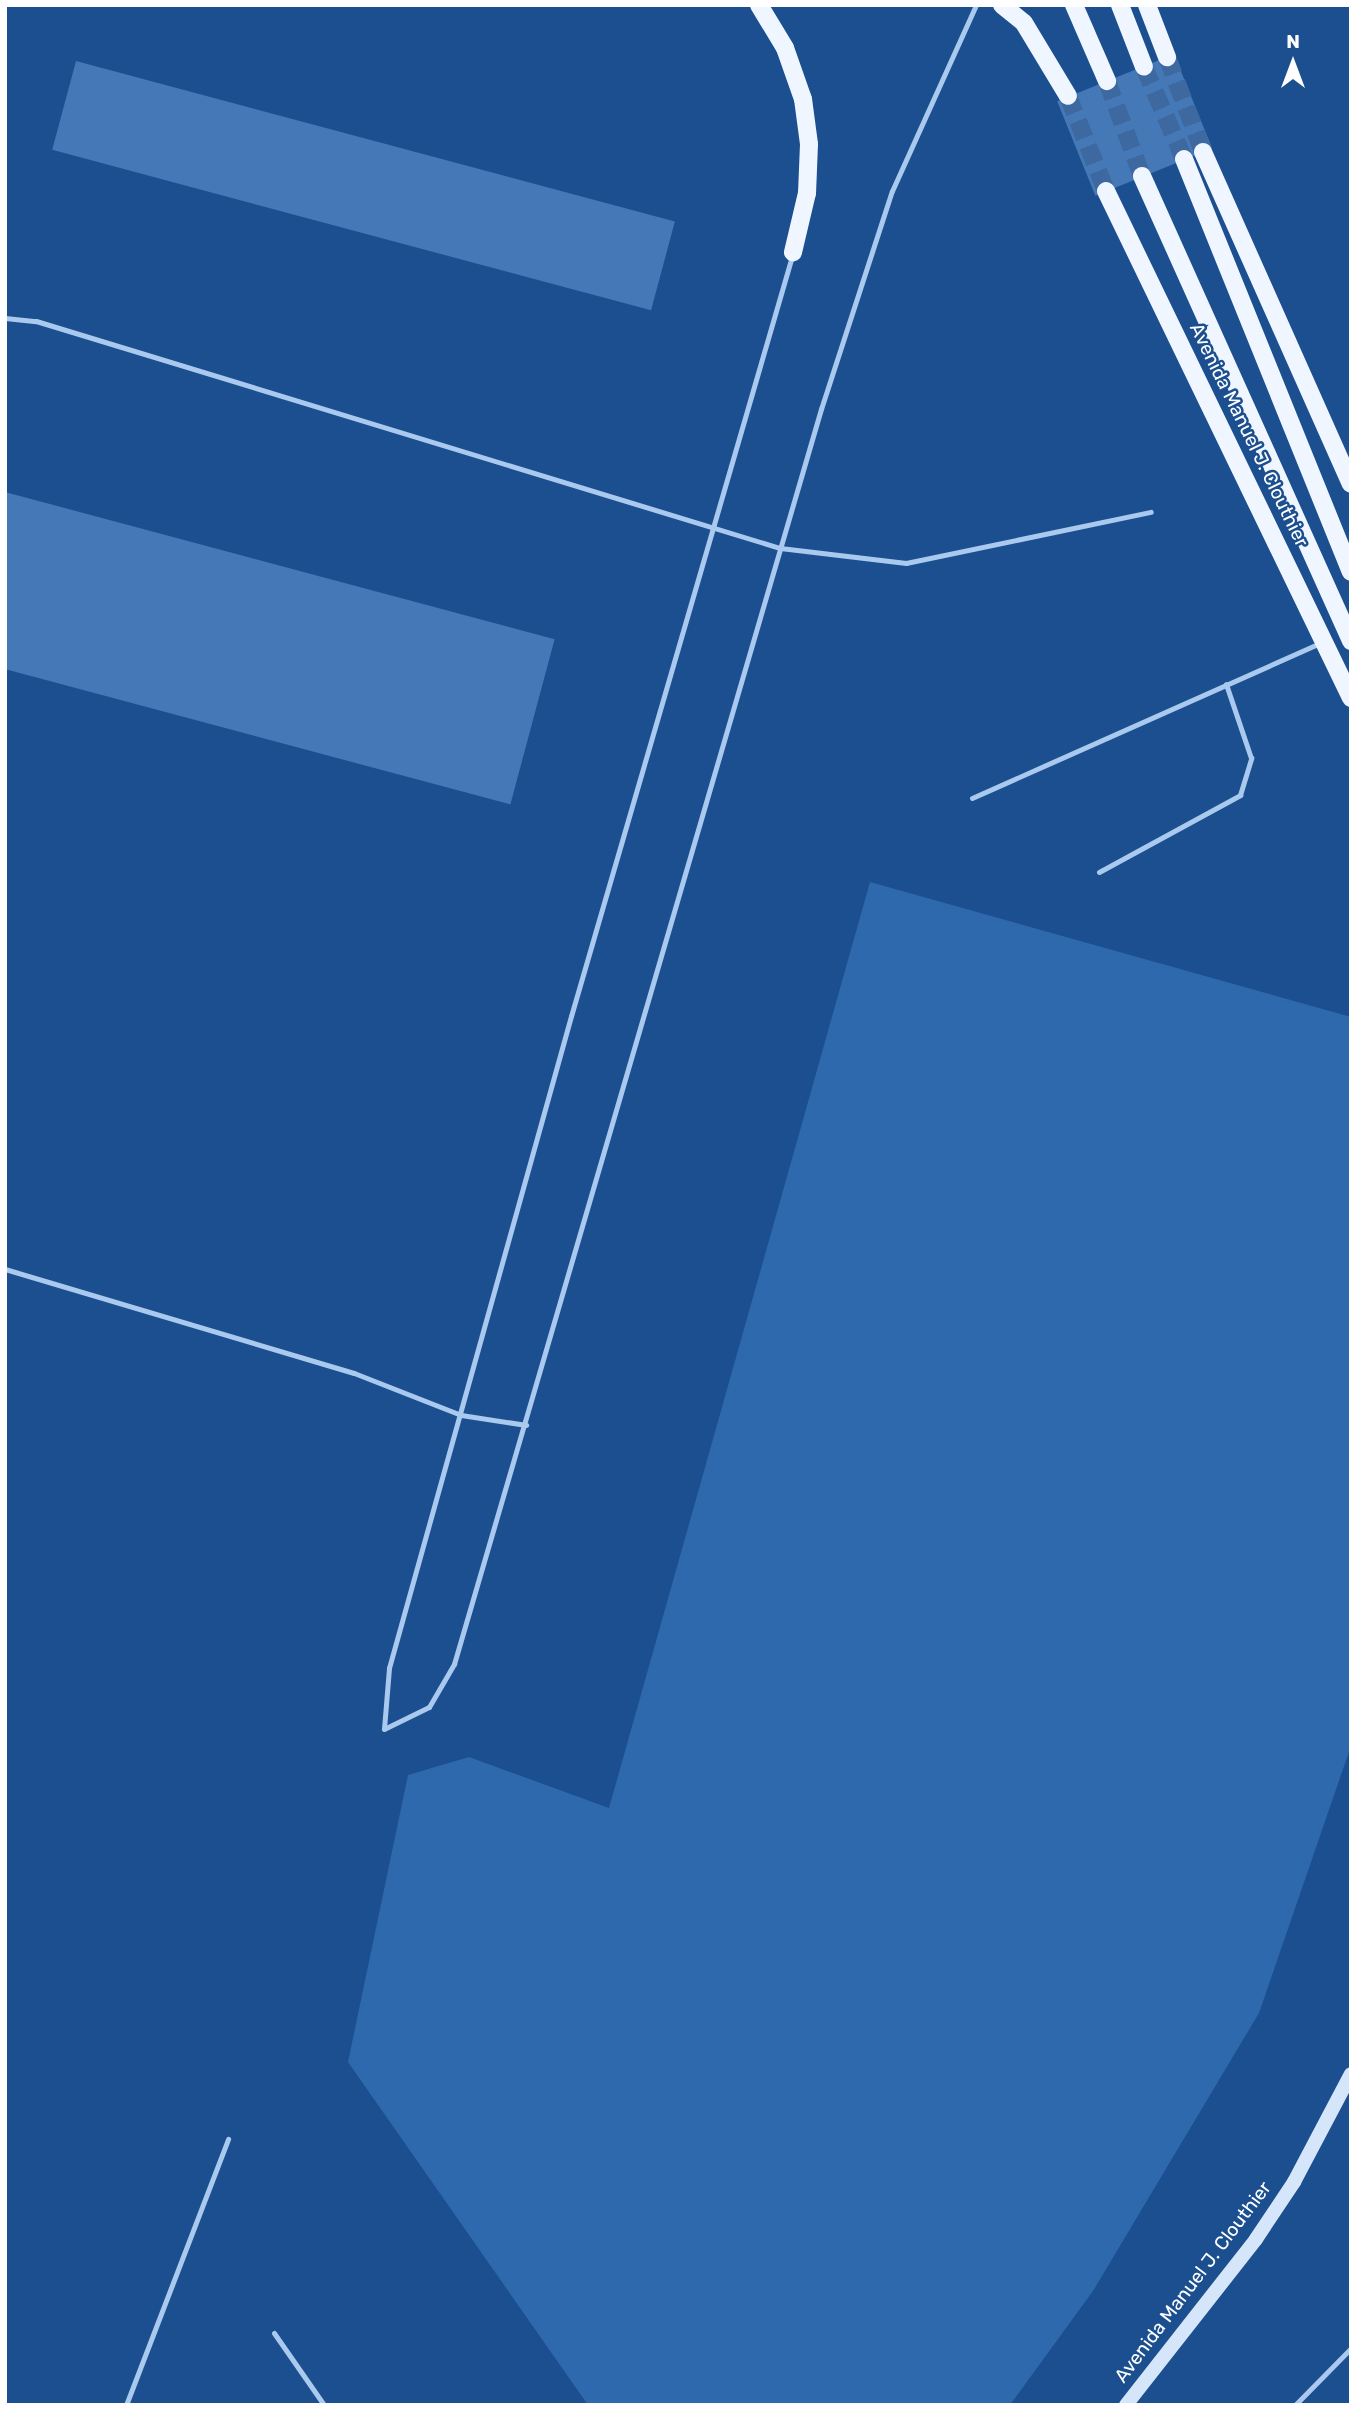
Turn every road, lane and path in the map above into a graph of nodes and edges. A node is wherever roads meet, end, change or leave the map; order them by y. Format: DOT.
graph roads {
  1 [pos="759,5"];
  2 [pos="975,5"];
  3 [pos="1002,5"];
  4 [pos="1074,5"];
  5 [pos="1121,5"];
  6 [pos="1147,5"];
  7 [pos="1167,57"];
  8 [pos="1144,67"];
  9 [pos="1107,81"];
  10 [pos="1068,96"];
  11 [pos="1203,152"];
  12 [pos="1184,159"];
  13 [pos="1142,176"];
  14 [pos="1106,191"];
  15 [pos="793,252"];
  16 [pos="5,318"];
  17 [pos="1351,484"];
  18 [pos="1151,512"];
  19 [pos="712,526"];
  20 [pos="780,548"];
  21 [pos="1351,572"];
  22 [pos="1326,640"];
  23 [pos="1351,641"];
  24 [pos="1226,684"];
  25 [pos="1351,698"];
  26 [pos="972,798"];
  27 [pos="1099,872"];
  28 [pos="5,1269"];
  29 [pos="461,1415"];
  30 [pos="526,1425"];
  31 [pos="1351,2074"];
  32 [pos="228,2139"];
  33 [pos="274,2333"];
  34 [pos="1351,2348"];
  35 [pos="126,2405"];
  36 [pos="324,2405"];
  37 [pos="1126,2405"];
  38 [pos="1295,2405"];
  1 -- 15 [label="main road"];
  2 -- 20 [label="lane"];
  3 -- 10 [label="main road"];
  4 -- 9 [label="main road"];
  5 -- 8 [label="main road"];
  6 -- 7 [label="main road"];
  11 -- 17 [label="main road"];
  12 -- 21 [label="main road, Avenida Manuel J. Clouthier"];
  13 -- 23 [label="main road, Avenida Manuel J. Clouthier"];
  14 -- 22 [label="main road, Avenida Manuel J. Clouthier"];
  15 -- 19 [label="lane"];
  16 -- 19 [label="lane"];
  18 -- 20 [label="lane"];
  19 -- 20 [label="lane"];
  19 -- 29 [label="lane"];
  20 -- 30 [label="lane"];
  22 -- 24 [label="lane"];
  22 -- 25 [label="main road, Avenida Manuel J. Clouthier"];
  24 -- 26 [label="lane"];
  24 -- 27 [label="lane"];
  28 -- 29 [label="lane"];
  29 -- 30 [label="lane"];
  29 -- 30 [label="lane"];
  31 -- 37 [label="main road, Avenida Manuel J. Clouthier"];
  32 -- 35 [label="lane"];
  33 -- 36 [label="lane"];
  34 -- 38 [label="lane"];
}
